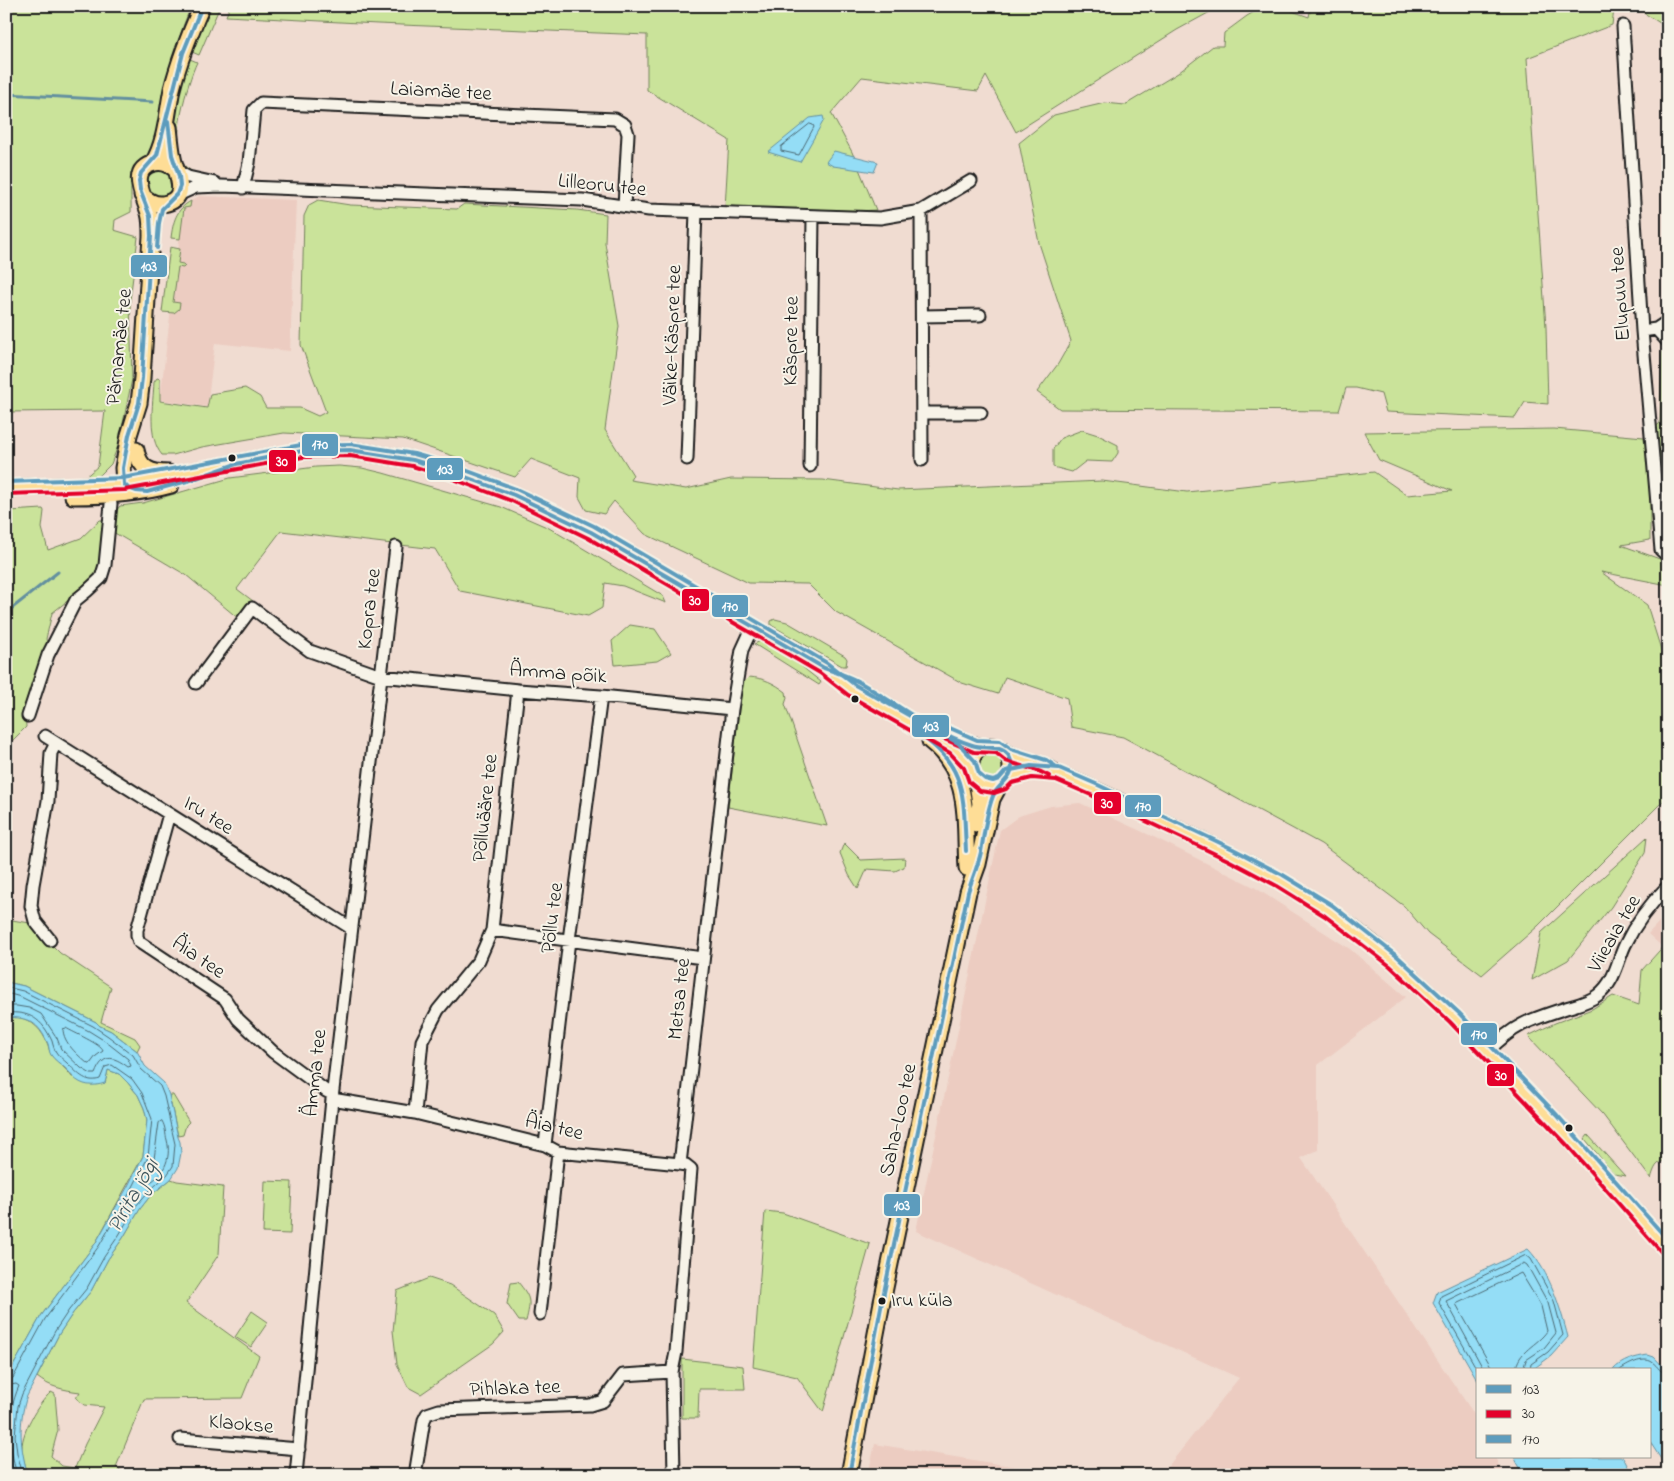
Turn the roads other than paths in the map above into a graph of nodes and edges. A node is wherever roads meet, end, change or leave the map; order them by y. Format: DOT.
graph roads {
  1 [pos="202,6"];
  2 [pos="1623,26"];
  3 [pos="168,114"];
  4 [pos="153,163"];
  5 [pos="177,171"];
  6 [pos="971,181"];
  7 [pos="221,186"];
  8 [pos="243,188"];
  9 [pos="142,195"];
  10 [pos="167,205"];
  11 [pos="624,206"];
  12 [pos="921,211"];
  13 [pos="696,212"];
  14 [pos="812,216"];
  15 [pos="149,287"];
  16 [pos="980,315"];
  17 [pos="922,316"];
  18 [pos="1668,322"];
  19 [pos="1656,329"];
  20 [pos="1642,331"];
  21 [pos="1668,342"];
  22 [pos="139,404"];
  23 [pos="922,413"];
  24 [pos="981,413"];
  25 [pos="129,435"];
  26 [pos="136,450"];
  27 [pos="687,458"];
  28 [pos="922,460"];
  29 [pos="236,464"];
  30 [pos="810,466"];
  31 [pos="190,472"];
  32 [pos="81,486"];
  33 [pos="6,488"];
  34 [pos="117,494"];
  35 [pos="6,497"];
  36 [pos="396,547"];
  37 [pos="1668,556"];
  38 [pos="753,626"];
  39 [pos="824,668"];
  40 [pos="381,676"];
  41 [pos="196,683"];
  42 [pos="518,690"];
  43 [pos="601,696"];
  44 [pos="732,709"];
  45 [pos="886,710"];
  46 [pos="28,716"];
  47 [pos="45,736"];
  48 [pos="56,743"];
  49 [pos="982,747"];
  50 [pos="1008,755"];
  51 [pos="970,765"];
  52 [pos="1057,774"];
  53 [pos="977,782"];
  54 [pos="1004,782"];
  55 [pos="169,814"];
  56 [pos="966,868"];
  57 [pos="1668,886"];
  58 [pos="968,892"];
  59 [pos="351,928"];
  60 [pos="492,930"];
  61 [pos="50,940"];
  62 [pos="569,940"];
  63 [pos="703,958"];
  64 [pos="1488,1051"];
  65 [pos="332,1096"];
  66 [pos="415,1113"];
  67 [pos="545,1145"];
  68 [pos="558,1152"];
  69 [pos="680,1164"];
  70 [pos="1668,1250"];
  71 [pos="540,1314"];
  72 [pos="672,1372"];
  73 [pos="180,1439"];
  74 [pos="299,1449"];
  75 [pos="296,1475"];
  76 [pos="415,1475"];
  77 [pos="674,1475"];
  78 [pos="849,1475"];
  1 -- 3 [label="main road"];
  2 -- 20 [label="street, Elupuu tee"];
  3 -- 4 [label="main road"];
  3 -- 5 [label="main road"];
  4 -- 5 [label="main road"];
  4 -- 9 [label="main road"];
  5 -- 7 [label="street, Lilleoru tee"];
  5 -- 10 [label="main road"];
  6 -- 12 [label="street, Lilleoru tee"];
  7 -- 8 [label="street, Lilleoru tee"];
  7 -- 10 [label="street, Lilleoru tee"];
  8 -- 11 [label="street, Lilleoru tee"];
  8 -- 11 [label="street, Laiamäe tee"];
  9 -- 10 [label="main road"];
  9 -- 15 [label="main road, Pärnamäe tee"];
  10 -- 15 [label="main road"];
  11 -- 13 [label="street, Lilleoru tee"];
  12 -- 14 [label="street, Lilleoru tee"];
  12 -- 17 [label="street"];
  13 -- 14 [label="street, Lilleoru tee"];
  13 -- 27 [label="street, Väike-Käspre tee"];
  14 -- 30 [label="street, Käspre tee"];
  15 -- 22 [label="main road, Pärnamäe tee"];
  16 -- 17 [label="street"];
  17 -- 23 [label="street"];
  18 -- 19 [label="street"];
  19 -- 20 [label="street"];
  19 -- 21 [label="street"];
  20 -- 37 [label="street, Elupuu tee"];
  22 -- 25 [label="main road, Pärnamäe tee"];
  22 -- 26 [label="main road"];
  23 -- 24 [label="street"];
  23 -- 28 [label="street"];
  25 -- 32 [label="main road"];
  25 -- 34 [label="main road, Pärnamäe tee"];
  26 -- 31 [label="main road"];
  26 -- 34 [label="main road"];
  29 -- 31 [label="main road"];
  29 -- 34 [label="main road"];
  29 -- 38 [label="main road"];
  31 -- 34 [label="main road"];
  32 -- 33 [label="main road"];
  32 -- 34 [label="main road"];
  34 -- 35 [label="main road"];
  34 -- 46 [label="street"];
  36 -- 40 [label="street, Kopra tee"];
  38 -- 39 [label="main road"];
  38 -- 44 [label="street, Metsa tee"];
  39 -- 45 [label="main road"];
  39 -- 49 [label="main road"];
  40 -- 41 [label="street, Ämma põik"];
  40 -- 42 [label="street, Ämma põik"];
  40 -- 59 [label="street, Ämma tee"];
  42 -- 43 [label="street, Ämma põik"];
  42 -- 60 [label="street, Põlluääre tee"];
  43 -- 44 [label="street, Ämma põik"];
  43 -- 62 [label="street, Põllu tee"];
  44 -- 63 [label="street, Metsa tee"];
  45 -- 51 [label="main road"];
  45 -- 56 [label="main road"];
  47 -- 48 [label="street, Iru tee"];
  48 -- 55 [label="street, Iru tee"];
  48 -- 61 [label="street"];
  49 -- 50 [label="main road"];
  49 -- 51 [label="main road"];
  50 -- 52 [label="main road"];
  50 -- 54 [label="main road"];
  51 -- 53 [label="main road"];
  52 -- 54 [label="main road"];
  52 -- 64 [label="main road"];
  53 -- 54 [label="main road"];
  53 -- 56 [label="main road, Saha-Loo tee"];
  54 -- 58 [label="main road, Saha-Loo tee"];
  55 -- 59 [label="street, Iru tee"];
  55 -- 65 [label="street, Äia tee"];
  56 -- 58 [label="main road, Saha-Loo tee"];
  57 -- 64 [label="street, Viieaia tee"];
  58 -- 78 [label="main road, Saha-Loo tee"];
  59 -- 65 [label="street, Ämma tee"];
  60 -- 62 [label="street"];
  60 -- 66 [label="street, Põlluääre tee"];
  62 -- 63 [label="street"];
  62 -- 67 [label="street, Põllu tee"];
  63 -- 69 [label="street, Metsa tee"];
  64 -- 70 [label="main road"];
  65 -- 66 [label="street, Äia tee"];
  65 -- 74 [label="street, Ämma tee"];
  66 -- 67 [label="street, Äia tee"];
  67 -- 68 [label="street, Äia tee"];
  68 -- 69 [label="street, Äia tee"];
  68 -- 71 [label="street"];
  69 -- 72 [label="street"];
  72 -- 76 [label="street, Pihlaka tee"];
  72 -- 77 [label="street"];
  73 -- 74 [label="street, Klaokse"];
  74 -- 75 [label="street, Ämma tee"];
}
